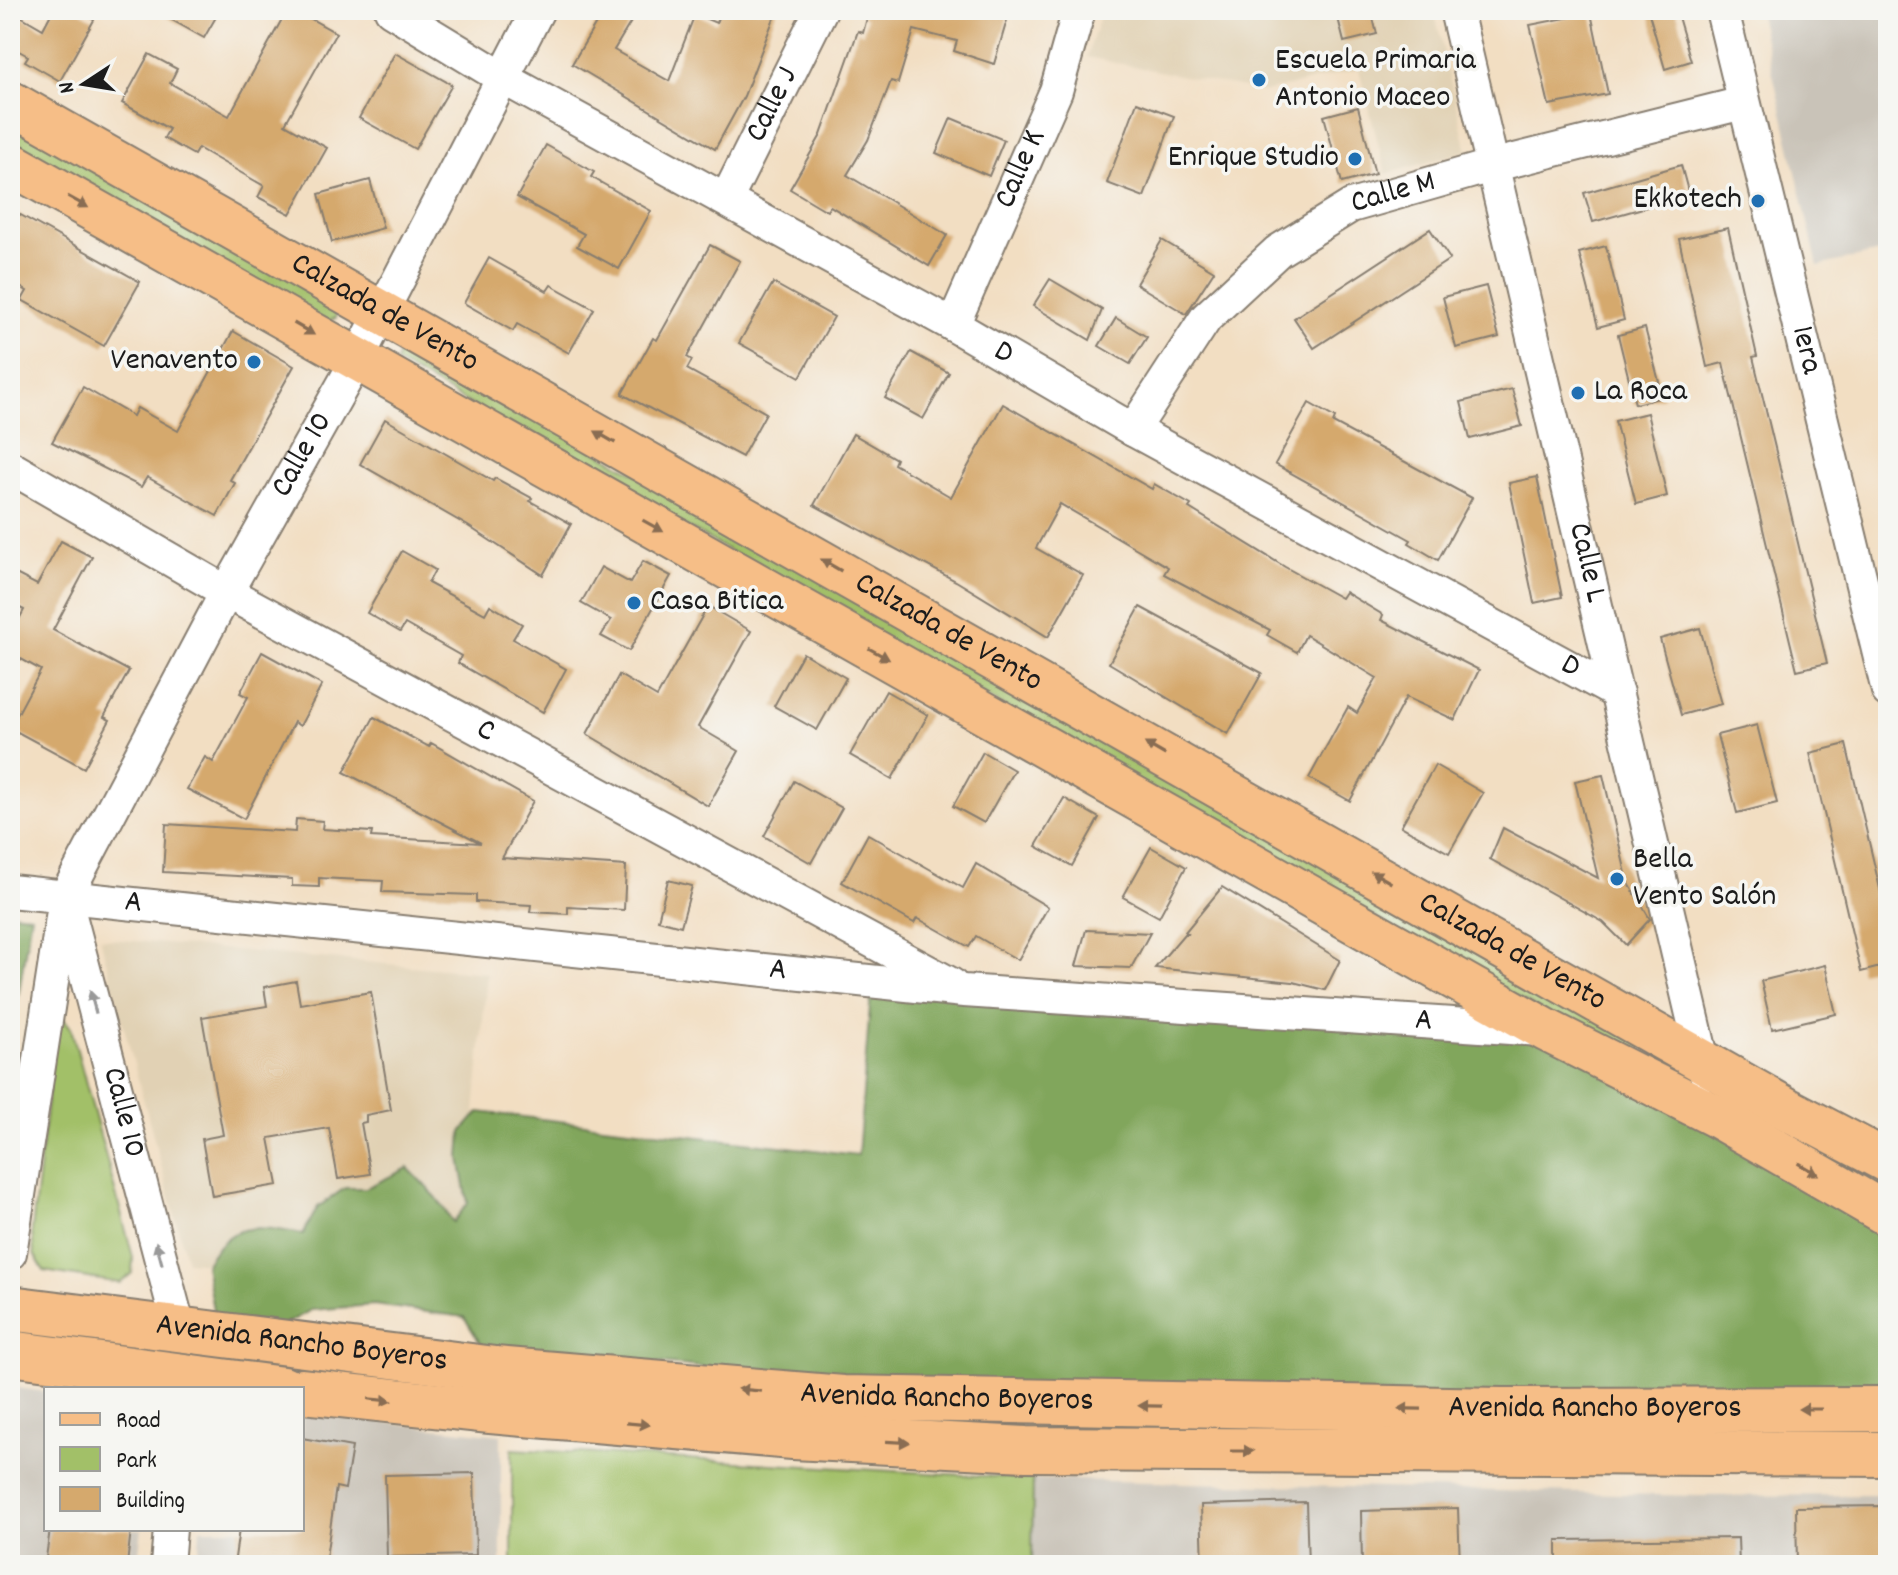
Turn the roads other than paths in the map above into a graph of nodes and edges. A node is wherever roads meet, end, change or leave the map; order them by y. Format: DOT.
graph roads {
  1 [pos="391,10"];
  2 [pos="538,10"];
  3 [pos="821,10"];
  4 [pos="1079,10"];
  5 [pos="1456,10"];
  6 [pos="1722,10"];
  7 [pos="503,78"];
  8 [pos="10,102"];
  9 [pos="1743,103"];
  10 [pos="10,163"];
  11 [pos="1491,166"];
  12 [pos="726,200"];
  13 [pos="383,311"];
  14 [pos="953,325"];
  15 [pos="357,360"];
  16 [pos="1133,430"];
  17 [pos="10,467"];
  18 [pos="227,591"];
  19 [pos="1888,691"];
  20 [pos="1617,693"];
  21 [pos="10,891"];
  22 [pos="65,898"];
  23 [pos="964,991"];
  24 [pos="1546,1030"];
  25 [pos="1686,1050"];
  26 [pos="1636,1075"];
  27 [pos="1787,1109"];
  28 [pos="1716,1116"];
  29 [pos="1768,1147"];
  30 [pos="1888,1162"];
  31 [pos="1888,1215"];
  32 [pos="10,1253"];
  33 [pos="10,1308"];
  34 [pos="179,1328"];
  35 [pos="10,1353"];
  36 [pos="182,1383"];
  37 [pos="249,1387"];
  38 [pos="304,1391"];
  39 [pos="1888,1409"];
  40 [pos="1888,1454"];
  41 [pos="170,1531"];
  42 [pos="167,1565"];
  1 -- 7 [label="street, D"];
  2 -- 7 [label="street, Calle 10"];
  3 -- 12 [label="street, Calle J"];
  4 -- 14 [label="street, Calle K"];
  5 -- 11 [label="street, Calle L"];
  6 -- 9 [label="street, 1era"];
  7 -- 12 [label="street, D"];
  7 -- 13 [label="street, Calle 10"];
  8 -- 13 [label="main road, Calzada de Vento"];
  9 -- 11 [label="street, Calle M"];
  9 -- 19 [label="street, 1era"];
  10 -- 15 [label="main road, Calzada de Vento, one-way"];
  11 -- 16 [label="street, Calle M"];
  11 -- 20 [label="street, Calle L"];
  12 -- 14 [label="street, D"];
  13 -- 15 [label="street, Calle 10"];
  25 -- 13 [label="main road, Calzada de Vento, one-way"];
  14 -- 16 [label="street, D"];
  15 -- 18 [label="street, Calle 10"];
  15 -- 24 [label="main road, Calzada de Vento, one-way"];
  16 -- 20 [label="street, D"];
  17 -- 18 [label="street, C"];
  18 -- 22 [label="street, Calle 10"];
  18 -- 23 [label="street, C"];
  20 -- 25 [label="street, Calle L"];
  21 -- 22 [label="street, A"];
  22 -- 23 [label="street, A"];
  22 -- 32 [label="street, Calle 10"];
  34 -- 22 [label="street, Calle 10, one-way"];
  23 -- 24 [label="street, A"];
  24 -- 26 [label="main road, Calzada de Vento"];
  25 -- 26 [label="main road"];
  25 -- 27 [label="main road, Calzada de Vento"];
  25 -- 28 [label="street, Calle L"];
  26 -- 28 [label="main road, Calzada de Vento"];
  27 -- 29 [label="main road"];
  27 -- 30 [label="main road, Calzada de Vento"];
  28 -- 29 [label="main road, Calzada de Vento"];
  29 -- 31 [label="main road, Calzada de Vento, one-way"];
  33 -- 34 [label="highway, Avenida Rancho Boyeros"];
  39 -- 34 [label="highway, Avenida Rancho Boyeros, one-way"];
  35 -- 36 [label="highway, Avenida Rancho Boyeros"];
  36 -- 37 [label="highway, Avenida Rancho Boyeros"];
  38 -- 40 [label="highway, Avenida Rancho Boyeros, one-way"];
  41 -- 42 [label="street"];
}
